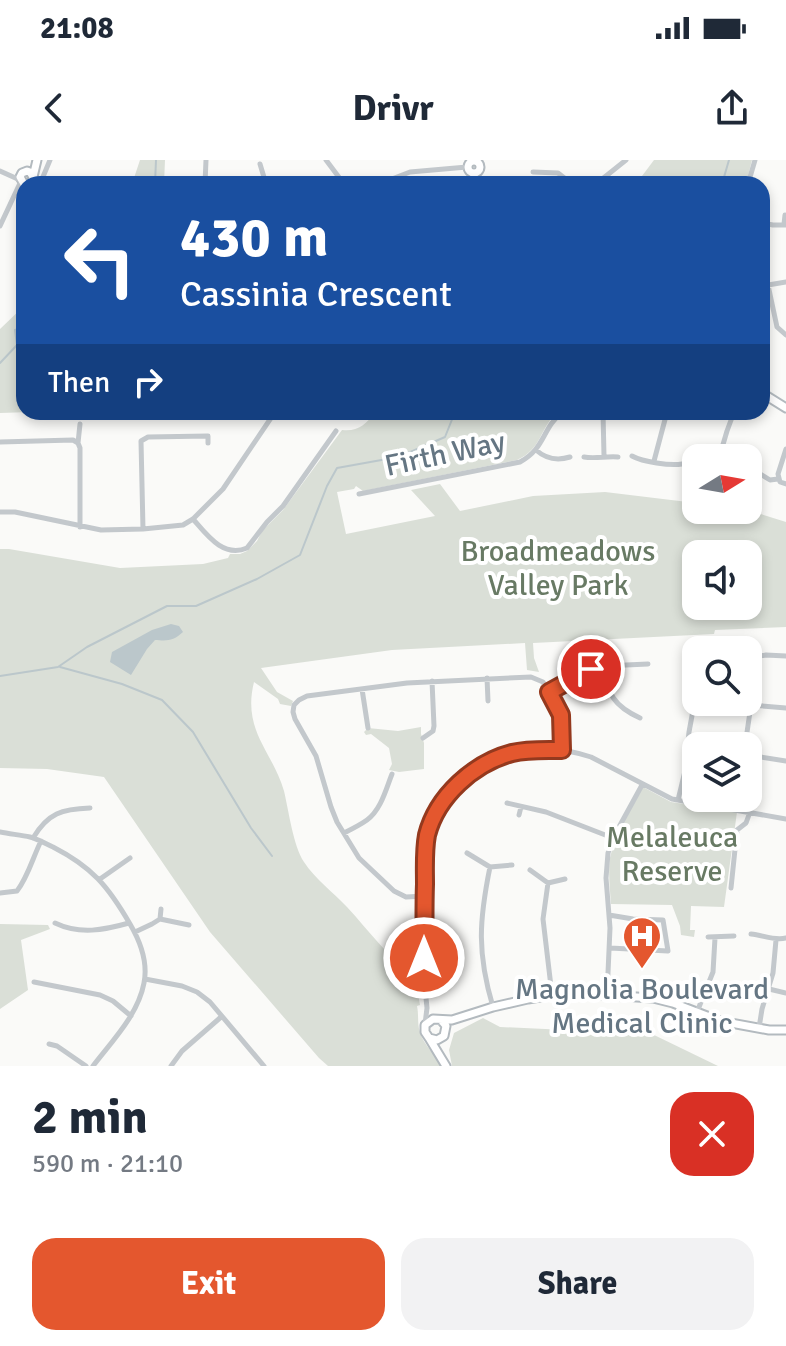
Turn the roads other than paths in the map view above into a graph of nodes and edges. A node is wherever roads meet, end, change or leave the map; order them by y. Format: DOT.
graph roads {
  1 [pos="50,160"];
  2 [pos="626,160"];
  3 [pos="260,164"];
  4 [pos="472,166"];
  5 [pos="0,171"];
  6 [pos="533,172"];
  7 [pos="19,176"];
  8 [pos="32,176"];
  9 [pos="264,176"];
  10 [pos="400,176"];
  11 [pos="562,176"];
  12 [pos="606,176"];
  13 [pos="16,195"];
  14 [pos="785,215"];
  15 [pos="785,224"];
  16 [pos="0,226"];
  17 [pos="770,303"];
  18 [pos="786,335"];
  19 [pos="270,420"];
  20 [pos="554,420"];
  21 [pos="603,420"];
  22 [pos="665,420"];
  23 [pos="731,420"];
  24 [pos="80,424"];
  25 [pos="337,430"];
  26 [pos="209,437"];
  27 [pos="0,442"];
  28 [pos="78,443"];
  29 [pos="723,444"];
  30 [pos="786,449"];
  31 [pos="536,450"];
  32 [pos="604,456"];
  33 [pos="632,456"];
  34 [pos="570,457"];
  35 [pos="584,457"];
  36 [pos="618,457"];
  37 [pos="654,461"];
  38 [pos="682,464"];
  39 [pos="762,475"];
  40 [pos="778,479"];
  41 [pos="786,484"];
  42 [pos="359,494"];
  43 [pos="0,512"];
  44 [pos="193,519"];
  45 [pos="80,527"];
  46 [pos="143,529"];
  47 [pos="762,656"];
  48 [pos="786,656"];
  49 [pos="648,664"];
  50 [pos="604,666"];
  51 [pos="487,678"];
  52 [pos="432,681"];
  53 [pos="362,689"];
  54 [pos="549,692"];
  55 [pos="488,701"];
  56 [pos="762,706"];
  57 [pos="786,708"];
  58 [pos="692,716"];
  59 [pos="640,718"];
  60 [pos="368,728"];
  61 [pos="423,738"];
  62 [pos="562,750"];
  63 [pos="762,757"];
  64 [pos="786,761"];
  65 [pos="392,774"];
  66 [pos="642,785"];
  67 [pos="678,800"];
  68 [pos="682,801"];
  69 [pos="507,803"];
  70 [pos="521,807"];
  71 [pos="90,808"];
  72 [pos="750,812"];
  73 [pos="519,815"];
  74 [pos="784,818"];
  75 [pos="0,832"];
  76 [pos="344,833"];
  77 [pos="33,838"];
  78 [pos="613,838"];
  79 [pos="41,841"];
  80 [pos="467,853"];
  81 [pos="130,858"];
  82 [pos="512,865"];
  83 [pos="490,867"];
  84 [pos="530,870"];
  85 [pos="100,879"];
  86 [pos="565,879"];
  87 [pos="548,883"];
  88 [pos="731,888"];
  89 [pos="0,893"];
  90 [pos="425,896"];
  91 [pos="161,909"];
  92 [pos="609,915"];
  93 [pos="160,919"];
  94 [pos="55,923"];
  95 [pos="129,923"];
  96 [pos="189,925"];
  97 [pos="135,932"];
  98 [pos="751,934"];
  99 [pos="734,936"];
  100 [pos="708,937"];
  101 [pos="715,938"];
  102 [pos="786,938"];
  103 [pos="776,940"];
  104 [pos="610,948"];
  105 [pos="145,979"];
  106 [pos="34,982"];
  107 [pos="769,989"];
  108 [pos="786,993"];
  109 [pos="426,994"];
  110 [pos="552,995"];
  111 [pos="607,995"];
  112 [pos="493,1007"];
  113 [pos="696,1013"];
  114 [pos="131,1016"];
  115 [pos="469,1016"];
  116 [pos="221,1017"];
  117 [pos="441,1020"];
  118 [pos="425,1025"];
  119 [pos="762,1028"];
  120 [pos="786,1030"];
  121 [pos="445,1035"];
  122 [pos="429,1038"];
  123 [pos="49,1044"];
  124 [pos="262,1063"];
  125 [pos="86,1066"];
  126 [pos="93,1066"];
  127 [pos="171,1066"];
  128 [pos="253,1066"];
  1 -- 8 [label="street"];
  2 -- 12 [label="street"];
  3 -- 9 [label="street"];
  4 -- 10 [label="street"];
  5 -- 7 [label="street"];
  6 -- 11 [label="street"];
  13 -- 16 [label="street"];
  14 -- 15 [label="street"];
  17 -- 18 [label="street"];
  19 -- 44 [label="street"];
  20 -- 31 [label="street, Firth Way"];
  21 -- 32 [label="street"];
  22 -- 37 [label="street"];
  23 -- 29 [label="street"];
  24 -- 28 [label="street"];
  25 -- 44 [label="street"];
  26 -- 46 [label="street"];
  27 -- 28 [label="street"];
  28 -- 45 [label="street"];
  30 -- 40 [label="street"];
  31 -- 34 [label="street"];
  31 -- 42 [label="street, Firth Way"];
  32 -- 35 [label="street"];
  32 -- 36 [label="street"];
  33 -- 37 [label="street"];
  37 -- 38 [label="street"];
  39 -- 40 [label="street"];
  40 -- 41 [label="street"];
  43 -- 45 [label="street"];
  44 -- 46 [label="street"];
  45 -- 46 [label="street"];
  47 -- 48 [label="street"];
  49 -- 50 [label="street"];
  50 -- 54 [label="street"];
  50 -- 59 [label="street"];
  51 -- 52 [label="street"];
  51 -- 54 [label="street"];
  51 -- 55 [label="street"];
  52 -- 53 [label="street"];
  52 -- 61 [label="street"];
  53 -- 60 [label="street"];
  53 -- 76 [label="street"];
  54 -- 62 [label="street"];
  56 -- 57 [label="street"];
  58 -- 67 [label="street"];
  62 -- 66 [label="street"];
  62 -- 90 [label="street"];
  63 -- 64 [label="street"];
  65 -- 76 [label="street"];
  66 -- 67 [label="street"];
  66 -- 78 [label="street"];
  67 -- 68 [label="street"];
  69 -- 70 [label="street"];
  70 -- 73 [label="street"];
  70 -- 78 [label="street"];
  71 -- 77 [label="street"];
  72 -- 74 [label="street"];
  72 -- 88 [label="street"];
  75 -- 77 [label="street"];
  76 -- 90 [label="street"];
  77 -- 79 [label="street"];
  78 -- 92 [label="street"];
  79 -- 85 [label="street"];
  79 -- 89 [label="street"];
  80 -- 83 [label="street"];
  81 -- 85 [label="street"];
  82 -- 83 [label="street"];
  83 -- 112 [label="street"];
  84 -- 87 [label="street"];
  85 -- 95 [label="street"];
  86 -- 87 [label="street"];
  87 -- 110 [label="street"];
  90 -- 109 [label="street"];
  91 -- 93 [label="street"];
  92 -- 104 [label="street"];
  92 -- 104 [label="street"];
  93 -- 96 [label="street"];
  93 -- 97 [label="street"];
  94 -- 95 [label="street"];
  95 -- 97 [label="street"];
  97 -- 105 [label="street"];
  98 -- 103 [label="street"];
  99 -- 101 [label="street"];
  100 -- 101 [label="street"];
  101 -- 113 [label="street"];
  102 -- 103 [label="street"];
  103 -- 107 [label="street"];
  104 -- 111 [label="street"];
  105 -- 114 [label="street"];
  105 -- 116 [label="street"];
  106 -- 114 [label="street"];
  107 -- 108 [label="street"];
  107 -- 119 [label="street"];
  109 -- 117 [label="street"];
  109 -- 118 [label="street"];
  110 -- 111 [label="street"];
  110 -- 112 [label="street"];
  111 -- 113 [label="street"];
  112 -- 115 [label="street"];
  113 -- 119 [label="street"];
  114 -- 126 [label="street"];
  115 -- 117 [label="street"];
  115 -- 121 [label="street"];
  116 -- 124 [label="street"];
  116 -- 127 [label="street"];
  117 -- 118 [label="street"];
  117 -- 121 [label="street"];
  118 -- 122 [label="street"];
  119 -- 120 [label="street"];
  121 -- 122 [label="street"];
  121 -- 122 [label="street"];
  123 -- 125 [label="street"];
  124 -- 128 [label="street"];
}
